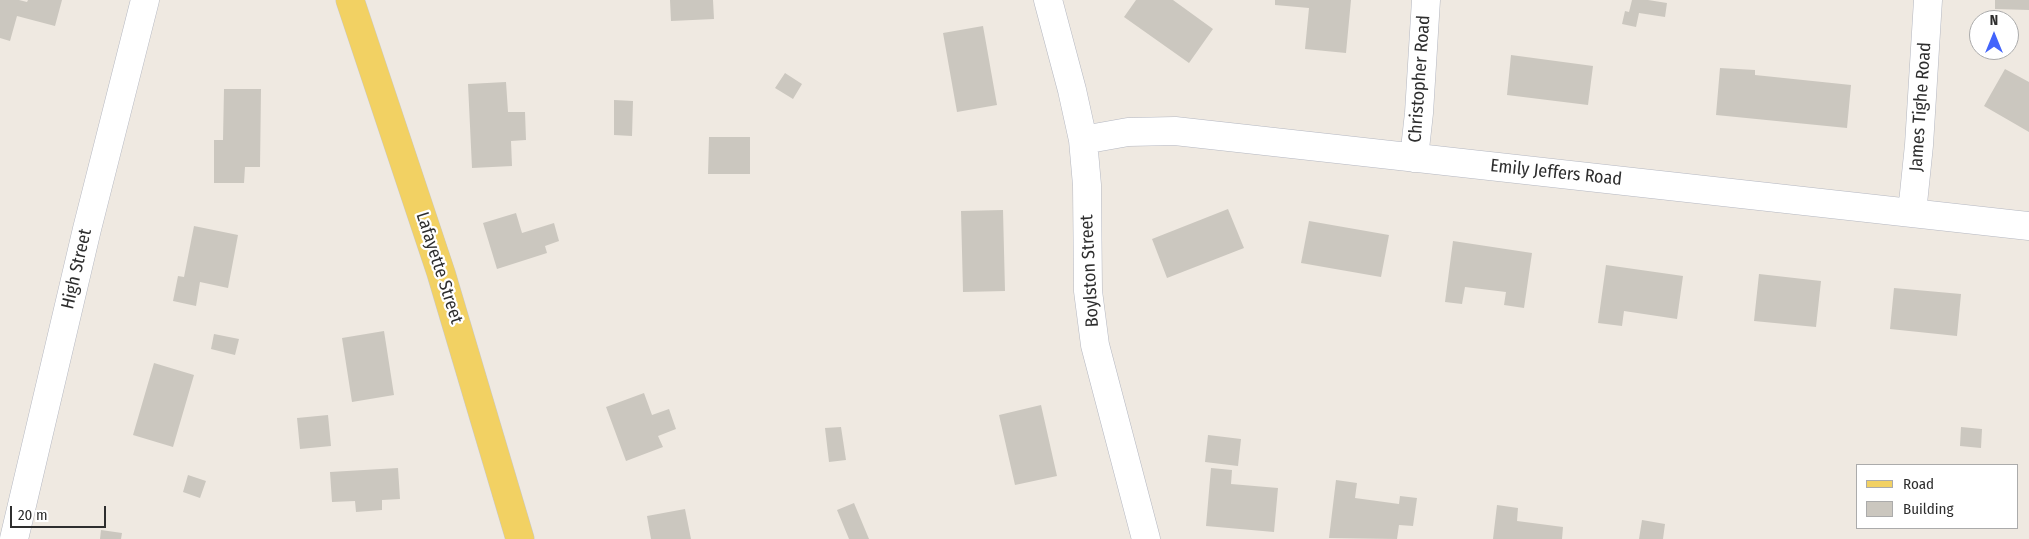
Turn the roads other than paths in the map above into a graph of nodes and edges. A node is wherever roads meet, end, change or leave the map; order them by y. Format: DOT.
graph roads {
  1 [pos="145,0"];
  2 [pos="350,0"];
  3 [pos="1048,0"];
  4 [pos="1426,0"];
  5 [pos="1928,0"];
  6 [pos="1083,140"];
  7 [pos="1414,158"];
  8 [pos="1912,213"];
  9 [pos="2029,226"];
  10 [pos="14,539"];
  11 [pos="520,539"];
  12 [pos="1146,539"];
  1 -- 10 [label="street, High Street"];
  2 -- 11 [label="main road, Lafayette Street"];
  3 -- 6 [label="street, Boylston Street"];
  4 -- 7 [label="street, Christopher Road"];
  5 -- 8 [label="street, James Tighe Road"];
  6 -- 7 [label="street, Emily Jeffers Road"];
  6 -- 12 [label="street, Boylston Street"];
  7 -- 8 [label="street, Emily Jeffers Road"];
  8 -- 9 [label="street, Emily Jeffers Road"];
}
